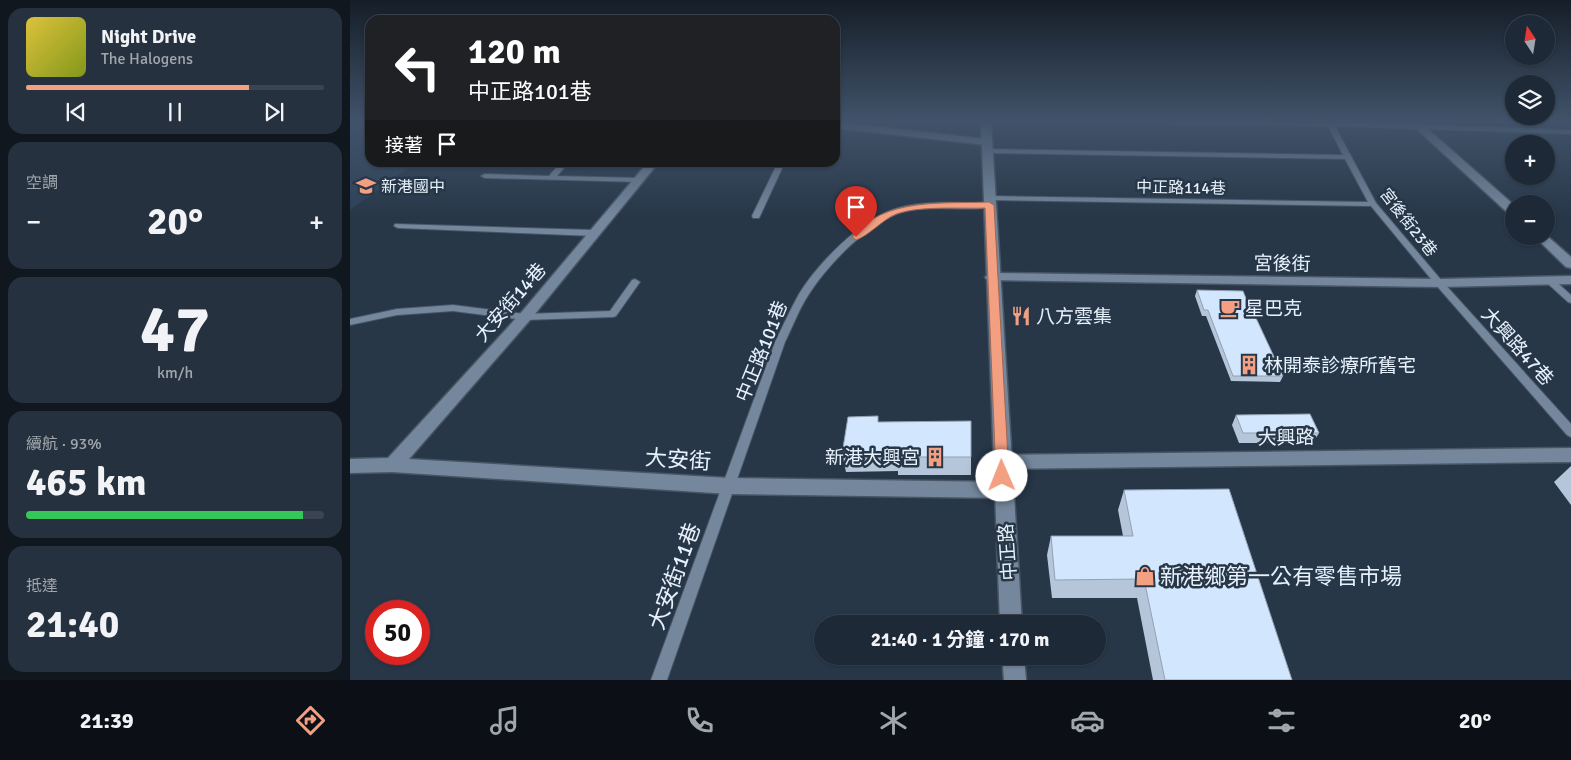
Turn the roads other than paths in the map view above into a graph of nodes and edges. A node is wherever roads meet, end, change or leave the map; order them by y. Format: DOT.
graph roads {
  1 [pos="986,154"];
  2 [pos="1229,154"];
  3 [pos="1345,154"];
  4 [pos="1449,154"];
  5 [pos="1347,157"];
  6 [pos="562,167"];
  7 [pos="650,167"];
  8 [pos="780,167"];
  9 [pos="485,176"];
  10 [pos="552,178"];
  11 [pos="640,180"];
  12 [pos="989,202"];
  13 [pos="1372,204"];
  14 [pos="1505,204"];
  15 [pos="756,216"];
  16 [pos="398,226"];
  17 [pos="594,233"];
  18 [pos="1550,245"];
  19 [pos="1571,264"];
  20 [pos="992,277"];
  21 [pos="1549,280"];
  22 [pos="1571,280"];
  23 [pos="635,282"];
  24 [pos="1439,284"];
  25 [pos="1571,300"];
  26 [pos="524,317"];
  27 [pos="350,322"];
  28 [pos="1571,432"];
  29 [pos="1571,455"];
  30 [pos="1002,462"];
  31 [pos="392,465"];
  32 [pos="350,466"];
  33 [pos="729,486"];
  34 [pos="1002,490"];
  35 [pos="1010,615"];
  36 [pos="1014,665"];
  37 [pos="660,680"];
  38 [pos="1015,680"];
  1 -- 12 [label="street, 中正路"];
  2 -- 5 [label="lane"];
  3 -- 5 [label="lane, 宮後街23巷"];
  4 -- 14 [label="street"];
  5 -- 13 [label="lane, 宮後街23巷"];
  6 -- 10 [label="lane"];
  7 -- 11 [label="street, 大安街14巷"];
  8 -- 15 [label="lane"];
  9 -- 10 [label="lane"];
  10 -- 11 [label="lane"];
  11 -- 17 [label="street, 大安街14巷"];
  12 -- 13 [label="lane, 中正路114巷"];
  12 -- 20 [label="street, 中正路"];
  12 -- 33 [label="lane, 中正路101巷"];
  13 -- 24 [label="lane, 宮後街23巷"];
  16 -- 17 [label="lane"];
  17 -- 26 [label="street, 大安街14巷"];
  18 -- 19 [label="street"];
  20 -- 24 [label="street, 宮後街"];
  20 -- 30 [label="street, 中正路"];
  21 -- 22 [label="street, 宮後街"];
  21 -- 24 [label="street, 宮後街"];
  21 -- 25 [label="lane"];
  23 -- 26 [label="lane"];
  24 -- 28 [label="lane, 大興路47巷"];
  26 -- 27 [label="lane"];
  26 -- 31 [label="street, 大安街14巷"];
  29 -- 30 [label="street, 大興路"];
  30 -- 34 [label="street, 中正路"];
  31 -- 32 [label="street, 大安街"];
  31 -- 33 [label="street, 大安街"];
  33 -- 34 [label="street, 大安街"];
  33 -- 37 [label="lane, 大安街11巷"];
  34 -- 35 [label="street, 中正路"];
  36 -- 38 [label="street"];
}
